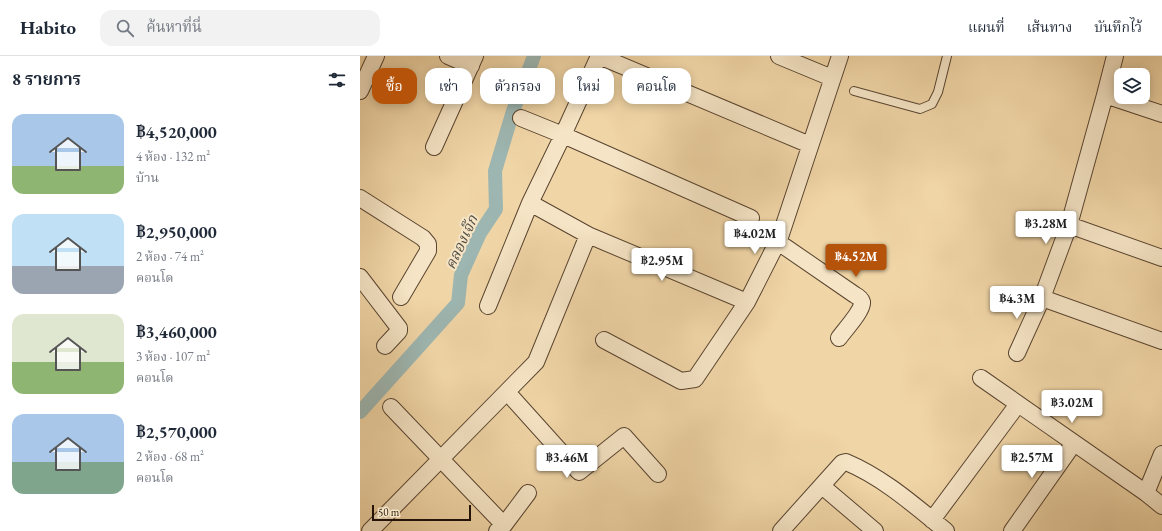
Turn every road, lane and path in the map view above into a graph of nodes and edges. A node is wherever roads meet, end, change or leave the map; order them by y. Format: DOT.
graph roads {
  1 [pos="376,56"];
  2 [pos="448,56"];
  3 [pos="598,56"];
  4 [pos="779,56"];
  5 [pos="840,56"];
  6 [pos="947,56"];
  7 [pos="1115,56"];
  8 [pos="473,61"];
  9 [pos="832,78"];
  10 [pos="360,91"];
  11 [pos="854,92"];
  12 [pos="1105,95"];
  13 [pos="1162,114"];
  14 [pos="521,118"];
  15 [pos="563,135"];
  16 [pos="810,145"];
  17 [pos="434,147"];
  18 [pos="360,198"];
  19 [pos="530,203"];
  20 [pos="751,218"];
  21 [pos="1069,225"];
  22 [pos="588,235"];
  23 [pos="778,242"];
  24 [pos="1162,258"];
  25 [pos="360,276"];
  26 [pos="400,297"];
  27 [pos="1042,298"];
  28 [pos="747,302"];
  29 [pos="488,306"];
  30 [pos="839,338"];
  31 [pos="604,340"];
  32 [pos="1162,341"];
  33 [pos="385,346"];
  34 [pos="1017,353"];
  35 [pos="981,378"];
  36 [pos="507,392"];
  37 [pos="1018,404"];
  38 [pos="392,407"];
  39 [pos="1074,443"];
  40 [pos="1162,454"];
  41 [pos="440,459"];
  42 [pos="658,474"];
  43 [pos="822,486"];
  44 [pos="528,493"];
  45 [pos="1146,493"];
  46 [pos="1162,506"];
  47 [pos="932,520"];
  48 [pos="501,528"];
  49 [pos="377,529"];
  50 [pos="781,531"];
  51 [pos="875,531"];
  52 [pos="946,531"];
  53 [pos="1012,531"];
  1 -- 10 [label="street"];
  2 -- 8 [label="street"];
  3 -- 15 [label="street"];
  3 -- 16 [label="street"];
  4 -- 9 [label="street"];
  5 -- 9 [label="street"];
  6 -- 11 [label="lane"];
  7 -- 12 [label="street"];
  8 -- 17 [label="street"];
  9 -- 16 [label="street"];
  12 -- 13 [label="street"];
  12 -- 21 [label="street"];
  14 -- 15 [label="street"];
  15 -- 19 [label="street"];
  15 -- 20 [label="street"];
  16 -- 23 [label="street"];
  18 -- 26 [label="street"];
  19 -- 22 [label="street"];
  19 -- 29 [label="street"];
  21 -- 24 [label="street"];
  21 -- 27 [label="street"];
  22 -- 28 [label="street"];
  22 -- 36 [label="street"];
  23 -- 28 [label="street"];
  23 -- 30 [label="street"];
  25 -- 33 [label="street"];
  27 -- 32 [label="street"];
  27 -- 34 [label="street"];
  28 -- 31 [label="street"];
  35 -- 37 [label="street"];
  36 -- 41 [label="street"];
  36 -- 42 [label="street"];
  37 -- 39 [label="street"];
  37 -- 47 [label="street"];
  38 -- 41 [label="street"];
  39 -- 45 [label="street"];
  39 -- 53 [label="street"];
  40 -- 45 [label="street"];
  41 -- 48 [label="street"];
  41 -- 49 [label="street"];
  43 -- 47 [label="street"];
  43 -- 50 [label="street"];
  43 -- 51 [label="street"];
  44 -- 48 [label="street"];
  45 -- 46 [label="street"];
  47 -- 52 [label="street"];
}
